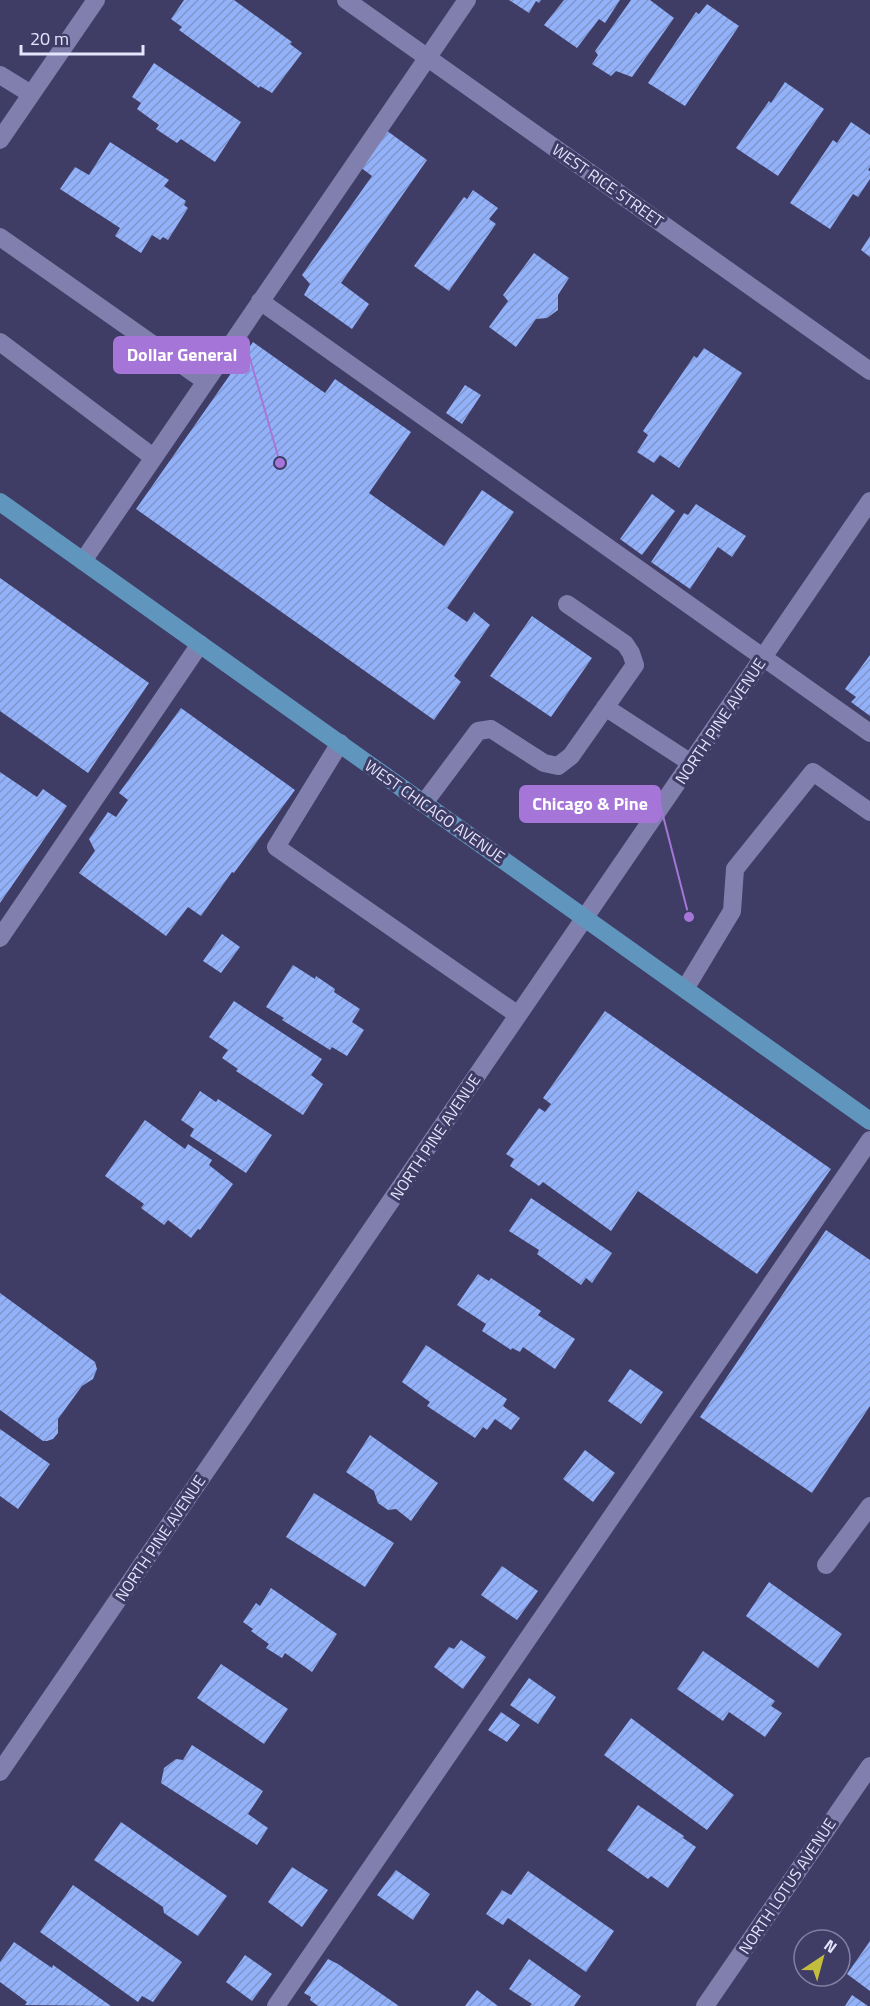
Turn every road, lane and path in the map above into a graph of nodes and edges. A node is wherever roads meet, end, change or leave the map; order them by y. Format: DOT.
graph roads {
  1 [pos="96,0"];
  2 [pos="345,0"];
  3 [pos="467,0"];
  4 [pos="427,57"];
  5 [pos="0,75"];
  6 [pos="31,94"];
  7 [pos="0,140"];
  8 [pos="0,237"];
  9 [pos="260,301"];
  10 [pos="0,342"];
  11 [pos="870,371"];
  12 [pos="206,381"];
  13 [pos="153,458"];
  14 [pos="870,501"];
  15 [pos="0,502"];
  16 [pos="83,561"];
  17 [pos="567,604"];
  18 [pos="200,644"];
  19 [pos="763,657"];
  20 [pos="605,707"];
  21 [pos="870,733"];
  22 [pos="340,743"];
  23 [pos="691,763"];
  24 [pos="424,803"];
  25 [pos="870,812"];
  26 [pos="584,918"];
  27 [pos="0,938"];
  28 [pos="685,989"];
  29 [pos="518,1015"];
  30 [pos="870,1121"];
  31 [pos="870,1140"];
  32 [pos="870,1506"];
  33 [pos="826,1565"];
  34 [pos="870,1766"];
  35 [pos="0,1772"];
  36 [pos="276,2006"];
  37 [pos="705,2006"];
  1 -- 6 [label="street"];
  2 -- 4 [label="street, WEST RICE STREET"];
  3 -- 4 [label="street"];
  4 -- 9 [label="street"];
  4 -- 11 [label="street, WEST RICE STREET"];
  5 -- 6 [label="street"];
  6 -- 7 [label="street"];
  8 -- 12 [label="street"];
  9 -- 12 [label="street"];
  9 -- 19 [label="street"];
  10 -- 13 [label="street"];
  12 -- 13 [label="street"];
  13 -- 16 [label="street"];
  14 -- 19 [label="street, NORTH PINE AVENUE"];
  15 -- 16 [label="main road, WEST CHICAGO AVENUE"];
  16 -- 18 [label="main road, WEST CHICAGO AVENUE"];
  17 -- 20 [label="street"];
  18 -- 22 [label="main road, WEST CHICAGO AVENUE"];
  18 -- 27 [label="street"];
  19 -- 21 [label="street"];
  19 -- 23 [label="street, NORTH PINE AVENUE"];
  20 -- 23 [label="street"];
  20 -- 24 [label="street"];
  22 -- 24 [label="main road, WEST CHICAGO AVENUE"];
  22 -- 29 [label="street"];
  23 -- 26 [label="street, NORTH PINE AVENUE"];
  24 -- 26 [label="main road, WEST CHICAGO AVENUE"];
  25 -- 28 [label="street"];
  26 -- 28 [label="main road, WEST CHICAGO AVENUE"];
  26 -- 29 [label="street, NORTH PINE AVENUE"];
  28 -- 30 [label="main road, WEST CHICAGO AVENUE"];
  29 -- 35 [label="street, NORTH PINE AVENUE"];
  31 -- 36 [label="street"];
  32 -- 33 [label="street"];
  34 -- 37 [label="street, NORTH LOTUS AVENUE"];
}
